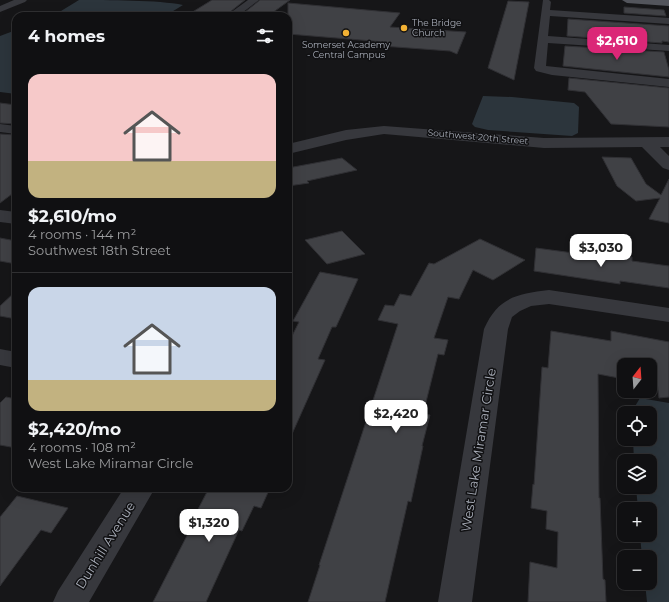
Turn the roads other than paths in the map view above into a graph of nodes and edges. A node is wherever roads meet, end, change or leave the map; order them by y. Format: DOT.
graph roads {
  1 [pos="22,0"];
  2 [pos="254,0"];
  3 [pos="627,0"];
  4 [pos="546,2"];
  5 [pos="669,3"];
  6 [pos="0,9"];
  7 [pos="237,12"];
  8 [pos="545,13"];
  9 [pos="669,21"];
  10 [pos="543,39"];
  11 [pos="669,48"];
  12 [pos="669,83"];
  13 [pos="0,128"];
  14 [pos="12,130"];
  15 [pos="669,142"];
  16 [pos="647,143"];
  17 [pos="292,148"];
  18 [pos="669,165"];
  19 [pos="0,216"];
  20 [pos="12,218"];
  21 [pos="669,315"];
  22 [pos="0,357"];
  23 [pos="12,359"];
  24 [pos="138,492"];
  25 [pos="70,602"];
  26 [pos="455,602"];
  1 -- 6 [label="street"];
  2 -- 7 [label="street"];
  3 -- 5 [label="main road"];
  4 -- 8 [label="street"];
  8 -- 9 [label="street"];
  8 -- 10 [label="street"];
  10 -- 11 [label="street"];
  10 -- 12 [label="street"];
  13 -- 14 [label="street"];
  15 -- 16 [label="street, Southwest 20th Street"];
  16 -- 17 [label="street, Southwest 20th Street"];
  16 -- 18 [label="street"];
  19 -- 20 [label="street"];
  21 -- 26 [label="street, West Lake Miramar Circle"];
  22 -- 23 [label="street"];
  24 -- 25 [label="street, Dunhill Avenue"];
}
